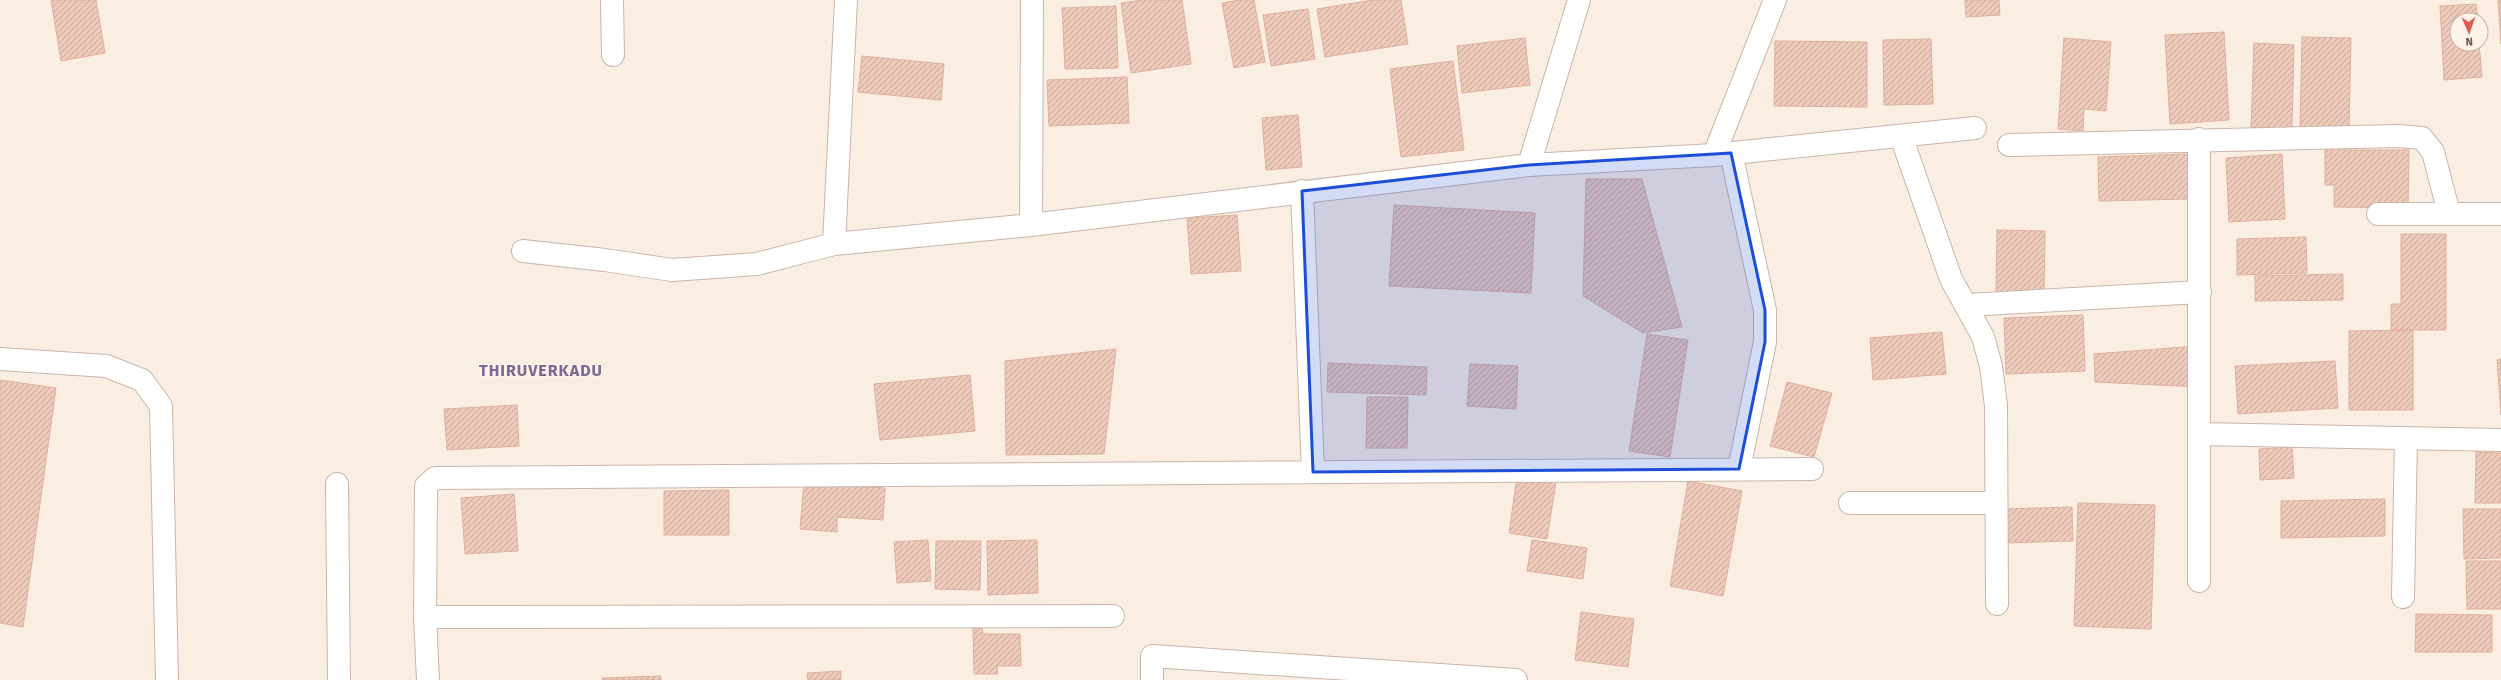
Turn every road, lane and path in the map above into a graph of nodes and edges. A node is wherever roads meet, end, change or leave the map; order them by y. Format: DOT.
graph roads {
  1 [pos="612,0"];
  2 [pos="846,0"];
  3 [pos="1032,0"];
  4 [pos="1579,0"];
  5 [pos="1775,0"];
  6 [pos="613,55"];
  7 [pos="1976,128"];
  8 [pos="1901,136"];
  9 [pos="2199,139"];
  10 [pos="2009,145"];
  11 [pos="1722,154"];
  12 [pos="1529,165"];
  13 [pos="1302,191"];
  14 [pos="2449,212"];
  15 [pos="2378,214"];
  16 [pos="2501,214"];
  17 [pos="1031,225"];
  18 [pos="834,244"];
  19 [pos="523,251"];
  20 [pos="2200,292"];
  21 [pos="1967,305"];
  22 [pos="0,359"];
  23 [pos="2200,434"];
  24 [pos="2406,438"];
  25 [pos="2501,440"];
  26 [pos="1739,469"];
  27 [pos="1812,470"];
  28 [pos="1313,472"];
  29 [pos="337,484"];
  30 [pos="1850,503"];
  31 [pos="1996,503"];
  32 [pos="2198,581"];
  33 [pos="2403,597"];
  34 [pos="1997,604"];
  35 [pos="1113,616"];
  36 [pos="425,617"];
  37 [pos="167,680"];
  38 [pos="339,680"];
  39 [pos="428,680"];
  40 [pos="1152,680"];
  41 [pos="1516,680"];
  1 -- 6 [label="street"];
  2 -- 18 [label="street"];
  3 -- 17 [label="street"];
  4 -- 12 [label="street"];
  5 -- 11 [label="street"];
  7 -- 8 [label="street"];
  8 -- 11 [label="street"];
  8 -- 21 [label="street"];
  9 -- 10 [label="street"];
  9 -- 14 [label="street"];
  9 -- 20 [label="street"];
  11 -- 12 [label="street"];
  11 -- 26 [label="street"];
  12 -- 13 [label="street"];
  13 -- 17 [label="street"];
  13 -- 28 [label="street"];
  14 -- 15 [label="street"];
  14 -- 16 [label="street"];
  17 -- 18 [label="street"];
  18 -- 19 [label="street"];
  20 -- 21 [label="street"];
  20 -- 23 [label="street"];
  21 -- 31 [label="street"];
  22 -- 37 [label="street"];
  23 -- 24 [label="street"];
  23 -- 32 [label="street"];
  24 -- 25 [label="street"];
  24 -- 33 [label="street"];
  26 -- 27 [label="street"];
  26 -- 28 [label="street"];
  28 -- 36 [label="street"];
  29 -- 38 [label="street"];
  30 -- 31 [label="street"];
  31 -- 34 [label="street"];
  35 -- 36 [label="street"];
  36 -- 39 [label="street"];
  40 -- 41 [label="street"];
}
